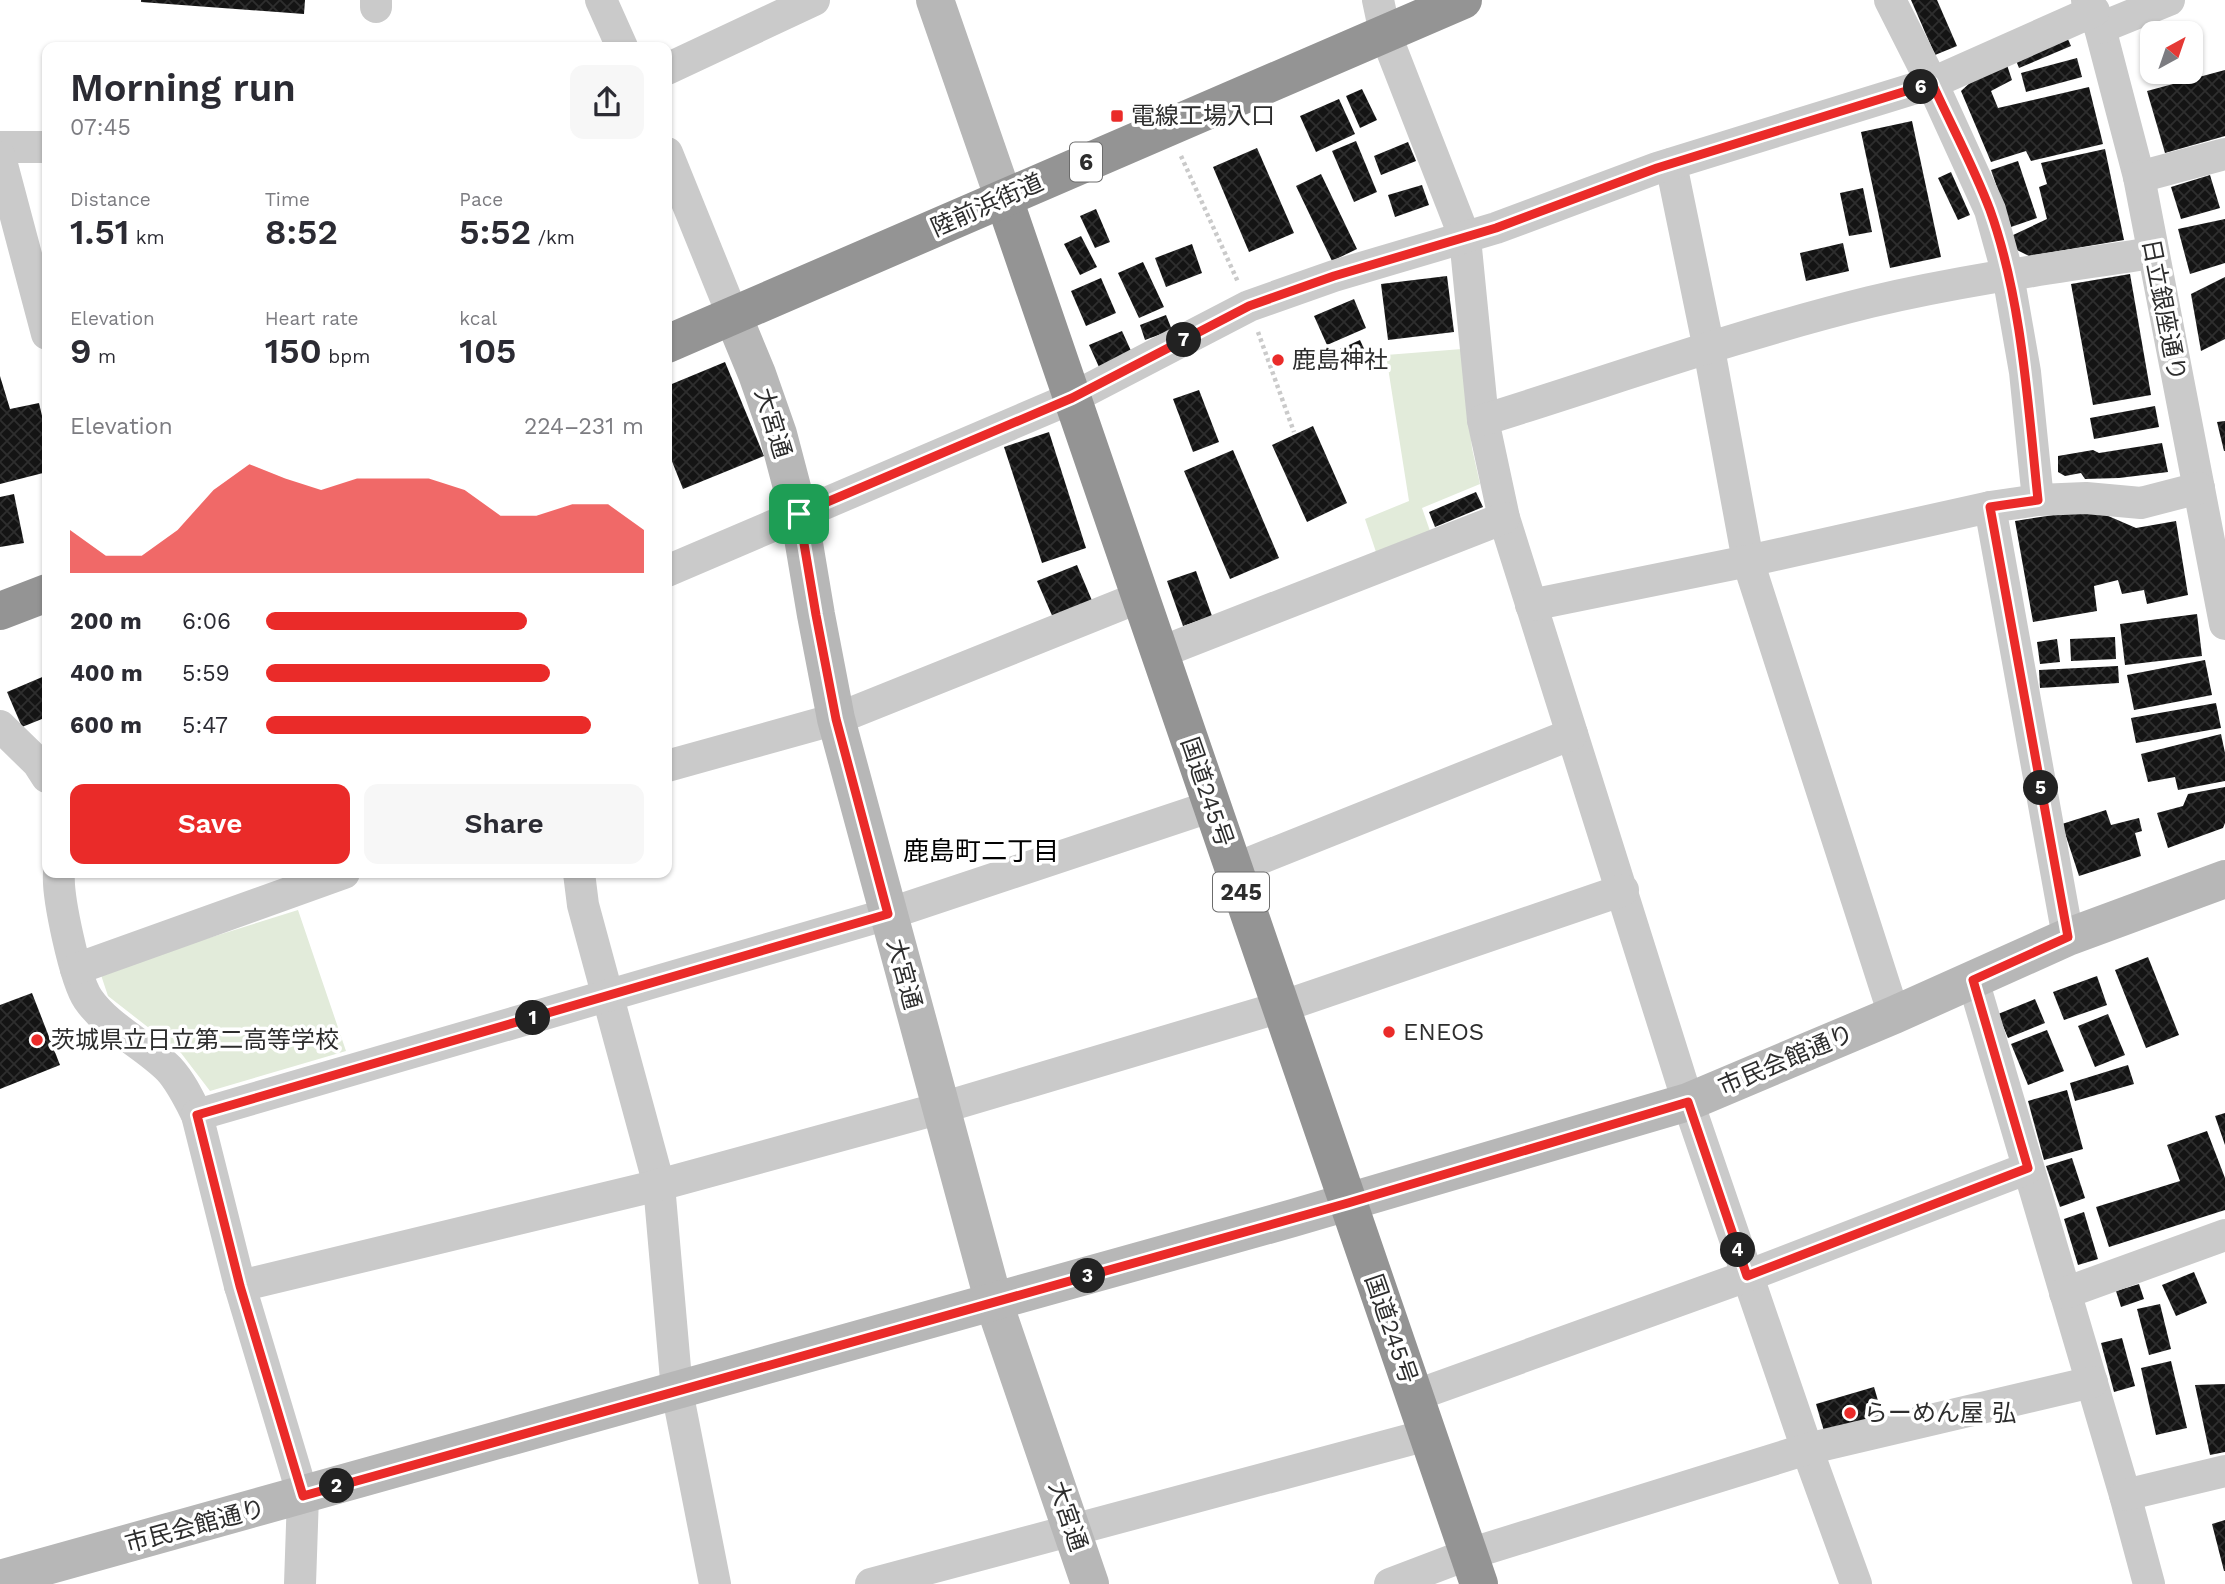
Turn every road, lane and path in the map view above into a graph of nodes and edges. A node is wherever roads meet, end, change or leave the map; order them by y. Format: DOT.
graph roads {
  1 [pos="601,0"];
  2 [pos="814,0"];
  3 [pos="936,0"];
  4 [pos="1463,0"];
  5 [pos="1890,0"];
  6 [pos="2169,0"];
  7 [pos="2094,13"];
  8 [pos="1382,17"];
  9 [pos="620,42"];
  10 [pos="672,67"];
  11 [pos="1932,83"];
  12 [pos="1168,126"];
  13 [pos="0,147"];
  14 [pos="42,147"];
  15 [pos="2225,154"];
  16 [pos="0,157"];
  17 [pos="1671,164"];
  18 [pos="672,165"];
  19 [pos="2139,177"];
  20 [pos="1004,199"];
  21 [pos="1465,238"];
  22 [pos="2153,253"];
  23 [pos="2008,275"];
  24 [pos="1249,306"];
  25 [pos="42,308"];
  26 [pos="733,316"];
  27 [pos="672,342"];
  28 [pos="1709,349"];
  29 [pos="1072,398"];
  30 [pos="1483,420"];
  31 [pos="1294,432"];
  32 [pos="2209,498"];
  33 [pos="2038,500"];
  34 [pos="1990,507"];
  35 [pos="799,514"];
  36 [pos="1504,518"];
  37 [pos="1748,561"];
  38 [pos="672,568"];
  39 [pos="42,595"];
  40 [pos="1140,597"];
  41 [pos="1531,605"];
  42 [pos="0,611"];
  43 [pos="2225,624"];
  44 [pos="1159,653"];
  45 [pos="836,719"];
  46 [pos="0,726"];
  47 [pos="1572,734"];
  48 [pos="672,765"];
  49 [pos="42,769"];
  50 [pos="1212,806"];
  51 [pos="1234,869"];
  52 [pos="60,878"];
  53 [pos="330,878"];
  54 [pos="580,878"];
  55 [pos="2225,879"];
  56 [pos="1623,890"];
  57 [pos="888,914"];
  58 [pos="2068,937"];
  59 [pos="76,969"];
  60 [pos="1973,980"];
  61 [pos="608,996"];
  62 [pos="1281,1007"];
  63 [pos="1894,1015"];
  64 [pos="1688,1102"];
  65 [pos="941,1108"];
  66 [pos="197,1115"];
  67 [pos="2028,1168"];
  68 [pos="659,1185"];
  69 [pos="1348,1203"];
  70 [pos="2225,1236"];
  71 [pos="1747,1276"];
  72 [pos="240,1286"];
  73 [pos="2065,1293"];
  74 [pos="994,1303"];
  75 [pos="2092,1381"];
  76 [pos="677,1391"];
  77 [pos="1414,1396"];
  78 [pos="1427,1435"];
  79 [pos="1807,1449"];
  80 [pos="2225,1471"];
  81 [pos="2125,1495"];
  82 [pos="303,1496"];
  83 [pos="1072,1529"];
  84 [pos="1474,1569"];
  85 [pos="0,1579"];
  86 [pos="300,1584"];
  87 [pos="715,1584"];
  88 [pos="870,1584"];
  89 [pos="1090,1584"];
  90 [pos="1390,1584"];
  91 [pos="1856,1584"];
  92 [pos="2149,1584"];
  1 -- 9 [label="street"];
  2 -- 10 [label="street"];
  3 -- 20 [label="street"];
  4 -- 8 [label="highway, 陸前浜街道 / 6"];
  5 -- 11 [label="street"];
  6 -- 7 [label="street"];
  7 -- 11 [label="street"];
  7 -- 19 [label="street, 日立銀座通り"];
  8 -- 12 [label="highway, 陸前浜街道 / 6"];
  8 -- 21 [label="street"];
  11 -- 17 [label="street"];
  11 -- 23 [label="street"];
  12 -- 20 [label="highway, 陸前浜街道 / 6"];
  12 -- 24 [label="path"];
  13 -- 14 [label="street"];
  15 -- 19 [label="street"];
  16 -- 25 [label="street"];
  17 -- 21 [label="street"];
  17 -- 28 [label="street"];
  18 -- 26 [label="street"];
  19 -- 22 [label="street, 日立銀座通り"];
  20 -- 26 [label="highway, 陸前浜街道 / 6"];
  20 -- 29 [label="highway, 国道245号 / 245"];
  21 -- 24 [label="street"];
  21 -- 30 [label="street"];
  22 -- 23 [label="street"];
  22 -- 32 [label="street, 日立銀座通り"];
  23 -- 28 [label="street"];
  23 -- 33 [label="street"];
  24 -- 29 [label="street"];
  24 -- 31 [label="path"];
  26 -- 27 [label="highway, 陸前浜街道 / 6"];
  26 -- 35 [label="street, 大宮通"];
  28 -- 30 [label="street"];
  28 -- 37 [label="street"];
  29 -- 35 [label="street"];
  29 -- 40 [label="highway, 国道245号 / 245"];
  30 -- 36 [label="street"];
  32 -- 33 [label="street"];
  32 -- 43 [label="street, 日立銀座通り"];
  33 -- 34 [label="street"];
  34 -- 37 [label="street"];
  34 -- 58 [label="street"];
  35 -- 38 [label="street"];
  35 -- 45 [label="street, 大宮通"];
  36 -- 41 [label="street"];
  36 -- 44 [label="street"];
  37 -- 41 [label="street"];
  37 -- 63 [label="street"];
  39 -- 42 [label="highway"];
  40 -- 44 [label="highway, 国道245号 / 245"];
  40 -- 45 [label="street"];
  41 -- 47 [label="street"];
  44 -- 50 [label="highway, 国道245号 / 245"];
  45 -- 48 [label="street"];
  45 -- 57 [label="street, 大宮通"];
  46 -- 49 [label="street"];
  47 -- 51 [label="street"];
  47 -- 56 [label="street"];
  50 -- 51 [label="highway, 国道245号 / 245"];
  50 -- 57 [label="street"];
  51 -- 62 [label="highway, 国道245号 / 245"];
  52 -- 59 [label="street"];
  53 -- 59 [label="street"];
  54 -- 61 [label="street"];
  55 -- 58 [label="street, 市民会館通り"];
  56 -- 62 [label="street"];
  56 -- 64 [label="street"];
  57 -- 61 [label="street"];
  57 -- 65 [label="street, 大宮通"];
  58 -- 60 [label="street, 市民会館通り"];
  59 -- 66 [label="street"];
  60 -- 63 [label="street, 市民会館通り"];
  60 -- 67 [label="street"];
  61 -- 66 [label="street"];
  61 -- 68 [label="street"];
  62 -- 65 [label="street"];
  62 -- 69 [label="highway, 国道245号 / 245"];
  63 -- 64 [label="street, 市民会館通り"];
  64 -- 69 [label="street, 市民会館通り"];
  64 -- 71 [label="street"];
  65 -- 68 [label="street"];
  65 -- 74 [label="street, 大宮通"];
  66 -- 72 [label="street"];
  67 -- 71 [label="street"];
  67 -- 73 [label="street"];
  68 -- 72 [label="street"];
  68 -- 76 [label="street"];
  69 -- 74 [label="street, 市民会館通り"];
  69 -- 77 [label="highway, 国道245号 / 245"];
  70 -- 73 [label="street"];
  71 -- 77 [label="street"];
  71 -- 79 [label="street"];
  72 -- 82 [label="street"];
  73 -- 75 [label="street"];
  74 -- 76 [label="street, 市民会館通り"];
  74 -- 83 [label="street, 大宮通"];
  75 -- 79 [label="street"];
  75 -- 81 [label="street"];
  76 -- 82 [label="street, 市民会館通り"];
  76 -- 87 [label="street"];
  77 -- 78 [label="highway, 国道245号 / 245"];
  78 -- 83 [label="street"];
  78 -- 84 [label="highway, 国道245号 / 245"];
  79 -- 84 [label="street"];
  79 -- 91 [label="street"];
  80 -- 81 [label="street"];
  81 -- 92 [label="street"];
  82 -- 85 [label="street, 市民会館通り"];
  82 -- 86 [label="street"];
  83 -- 88 [label="street"];
  83 -- 89 [label="street, 大宮通"];
  84 -- 90 [label="street"];
}
